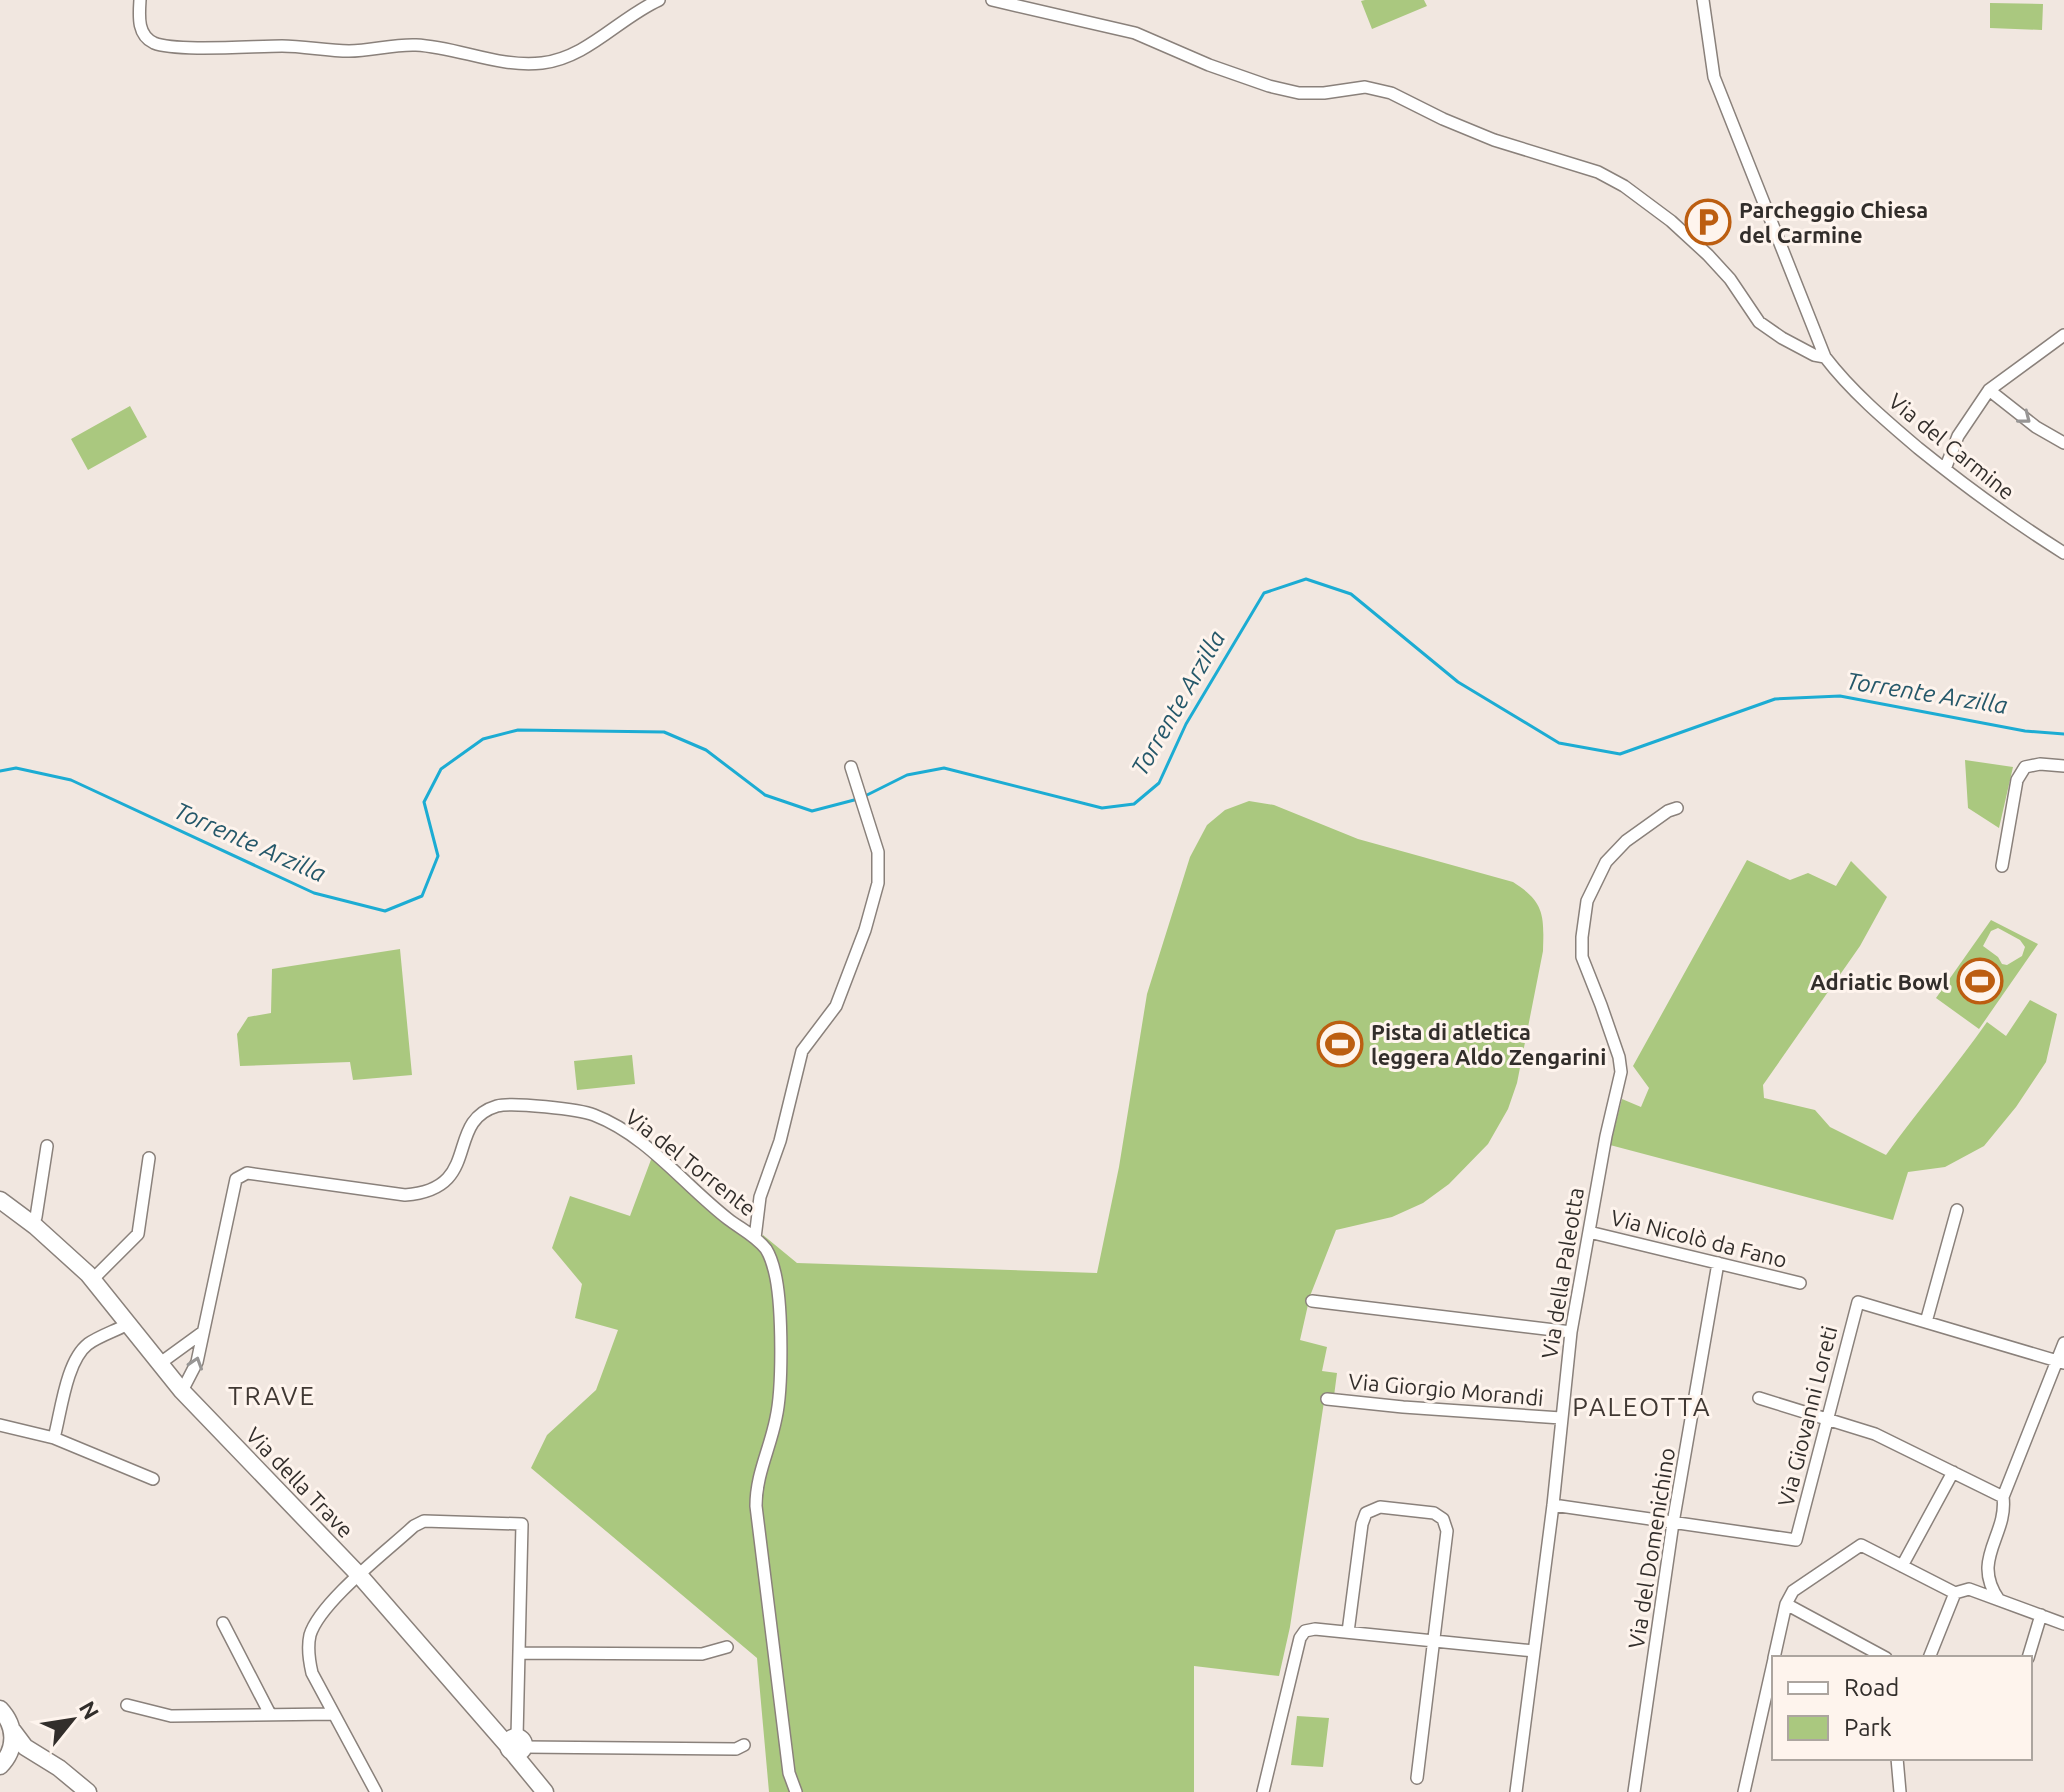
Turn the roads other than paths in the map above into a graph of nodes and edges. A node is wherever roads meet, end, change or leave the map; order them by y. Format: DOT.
graph roads {
  1 [pos="140,0"];
  2 [pos="659,0"];
  3 [pos="992,0"];
  4 [pos="1703,0"];
  5 [pos="2064,335"];
  6 [pos="1825,357"];
  7 [pos="1989,390"];
  8 [pos="2064,443"];
  9 [pos="1945,469"];
  10 [pos="2064,553"];
  11 [pos="2064,766"];
  12 [pos="851,767"];
  13 [pos="1677,808"];
  14 [pos="2002,866"];
  15 [pos="47,1146"];
  16 [pos="149,1158"];
  17 [pos="0,1200"];
  18 [pos="1957,1210"];
  19 [pos="32,1223"];
  20 [pos="1589,1232"];
  21 [pos="755,1238"];
  22 [pos="1718,1263"];
  23 [pos="93,1279"];
  24 [pos="1800,1283"];
  25 [pos="1312,1301"];
  26 [pos="1926,1322"];
  27 [pos="128,1324"];
  28 [pos="203,1332"];
  29 [pos="1571,1332"];
  30 [pos="2064,1343"];
  31 [pos="2061,1362"];
  32 [pos="159,1364"];
  33 [pos="182,1391"];
  34 [pos="1759,1398"];
  35 [pos="1327,1399"];
  36 [pos="1561,1418"];
  37 [pos="1826,1419"];
  38 [pos="0,1425"];
  39 [pos="54,1438"];
  40 [pos="1953,1472"];
  41 [pos="153,1479"];
  42 [pos="2003,1497"];
  43 [pos="1553,1505"];
  44 [pos="1673,1523"];
  45 [pos="1902,1566"];
  46 [pos="360,1576"];
  47 [pos="1955,1593"];
  48 [pos="1999,1600"];
  49 [pos="1786,1604"];
  50 [pos="2041,1615"];
  51 [pos="223,1623"];
  52 [pos="2064,1624"];
  53 [pos="1348,1632"];
  54 [pos="1434,1641"];
  55 [pos="727,1647"];
  56 [pos="1534,1651"];
  57 [pos="521,1653"];
  58 [pos="1775,1656"];
  59 [pos="1882,1656"];
  60 [pos="1930,1656"];
  61 [pos="2029,1656"];
  62 [pos="1770,1692"];
  63 [pos="127,1705"];
  64 [pos="0,1709"];
  65 [pos="270,1714"];
  66 [pos="334,1714"];
  67 [pos="13,1731"];
  68 [pos="514,1743"];
  69 [pos="744,1745"];
  70 [pos="47,1760"];
  71 [pos="1895,1760"];
  72 [pos="3,1763"];
  73 [pos="789,1773"];
  74 [pos="1417,1778"];
  75 [pos="1263,1790"];
  76 [pos="88,1792"];
  77 [pos="376,1792"];
  78 [pos="545,1792"];
  79 [pos="786,1792"];
  80 [pos="796,1792"];
  81 [pos="1516,1792"];
  82 [pos="1634,1792"];
  83 [pos="1744,1792"];
  84 [pos="1900,1792"];
  1 -- 2 [label="street"];
  3 -- 6 [label="street"];
  4 -- 6 [label="street"];
  5 -- 7 [label="street"];
  6 -- 9 [label="street, Via del Carmine"];
  7 -- 8 [label="street, one-way"];
  7 -- 9 [label="street"];
  9 -- 10 [label="street, Via del Carmine"];
  11 -- 14 [label="street"];
  12 -- 21 [label="street"];
  13 -- 20 [label="street, Via della Paleotta"];
  15 -- 19 [label="street"];
  16 -- 23 [label="street"];
  17 -- 19 [label="main road, Via della Trave"];
  18 -- 26 [label="street"];
  19 -- 23 [label="main road, Via della Trave"];
  20 -- 22 [label="street, Via Nicolò da Fano"];
  20 -- 29 [label="street, Via della Paleotta"];
  21 -- 28 [label="street, Via del Torrente"];
  21 -- 73 [label="street"];
  22 -- 24 [label="street, Via Nicolò da Fano"];
  22 -- 44 [label="street, Via del Domenichino"];
  23 -- 27 [label="main road, Via della Trave"];
  25 -- 29 [label="street"];
  26 -- 31 [label="street"];
  26 -- 37 [label="street, Via Giovanni Loreti"];
  27 -- 32 [label="main road, Via della Trave"];
  27 -- 39 [label="street"];
  28 -- 32 [label="street"];
  33 -- 28 [label="street, Via del Torrente, one-way"];
  29 -- 36 [label="street, Via della Paleotta"];
  30 -- 31 [label="street"];
  31 -- 42 [label="street"];
  32 -- 33 [label="main road, Via della Trave"];
  33 -- 46 [label="main road, Via della Trave"];
  34 -- 37 [label="street"];
  35 -- 36 [label="street, Via Giorgio Morandi"];
  36 -- 43 [label="street, Via della Paleotta"];
  37 -- 40 [label="street"];
  37 -- 44 [label="street, Via Giovanni Loreti"];
  38 -- 39 [label="street"];
  39 -- 41 [label="street"];
  40 -- 42 [label="street"];
  40 -- 45 [label="street"];
  42 -- 48 [label="street"];
  43 -- 44 [label="street"];
  43 -- 56 [label="street, Via della Paleotta"];
  44 -- 82 [label="street, Via del Domenichino"];
  45 -- 47 [label="street"];
  45 -- 49 [label="street"];
  46 -- 57 [label="street"];
  46 -- 66 [label="street"];
  46 -- 68 [label="main road, Via della Trave"];
  47 -- 48 [label="street"];
  47 -- 60 [label="street"];
  48 -- 50 [label="street"];
  49 -- 58 [label="street"];
  49 -- 59 [label="street"];
  50 -- 52 [label="street"];
  50 -- 61 [label="street"];
  51 -- 65 [label="street"];
  53 -- 54 [label="street"];
  53 -- 54 [label="street"];
  53 -- 75 [label="street"];
  54 -- 56 [label="street"];
  54 -- 74 [label="street"];
  55 -- 57 [label="street"];
  56 -- 81 [label="street, Via della Paleotta"];
  57 -- 68 [label="street"];
  62 -- 83 [label="street"];
  63 -- 65 [label="street"];
  64 -- 67 [label="main road"];
  65 -- 66 [label="street"];
  66 -- 77 [label="street"];
  67 -- 70 [label="main road"];
  67 -- 72 [label="main road"];
  68 -- 69 [label="street"];
  68 -- 78 [label="main road, Via della Trave"];
  70 -- 72 [label="main road"];
  70 -- 76 [label="main road"];
  71 -- 84 [label="street"];
  73 -- 79 [label="street"];
  73 -- 80 [label="street"];
}
